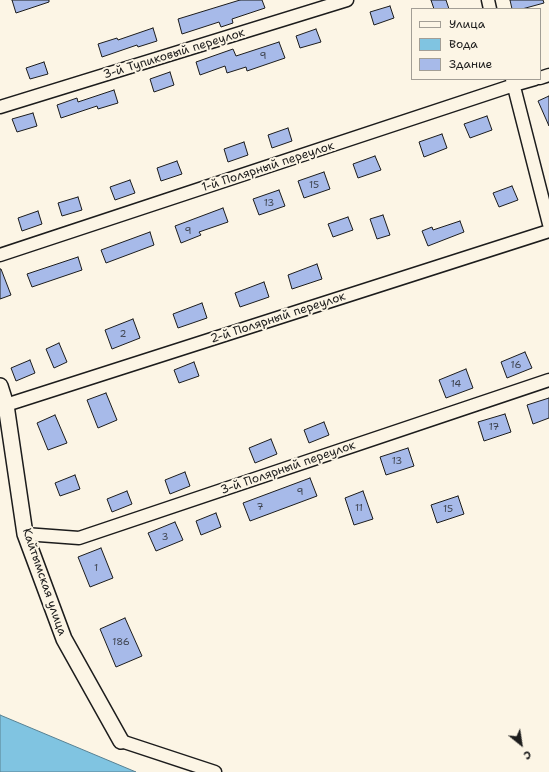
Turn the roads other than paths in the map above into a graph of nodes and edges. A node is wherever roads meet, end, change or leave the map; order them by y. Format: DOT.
graph roads {
  1 [pos="348,0"];
  2 [pos="325,3"];
  3 [pos="528,80"];
  4 [pos="513,82"];
  5 [pos="0,107"];
  6 [pos="549,224"];
  7 [pos="549,232"];
  8 [pos="0,255"];
  9 [pos="549,380"];
  10 [pos="0,386"];
  11 [pos="6,405"];
  12 [pos="25,534"];
  13 [pos="121,741"];
  14 [pos="215,772"];
  1 -- 2 [label="street, 3-й Тупиковый переулок"];
  2 -- 5 [label="street, 3-й Тупиковый переулок"];
  3 -- 4 [label="street, 1-й Полярный переулок"];
  4 -- 6 [label="street"];
  4 -- 8 [label="street, 1-й Полярный переулок"];
  7 -- 11 [label="street, 2-й Полярный переулок"];
  9 -- 12 [label="street, 3-й Полярный переулок"];
  10 -- 11 [label="street, Кайтымская улица"];
  11 -- 12 [label="street, Кайтымская улица"];
  12 -- 13 [label="street, Кайтымская улица"];
  13 -- 14 [label="street"];
}
